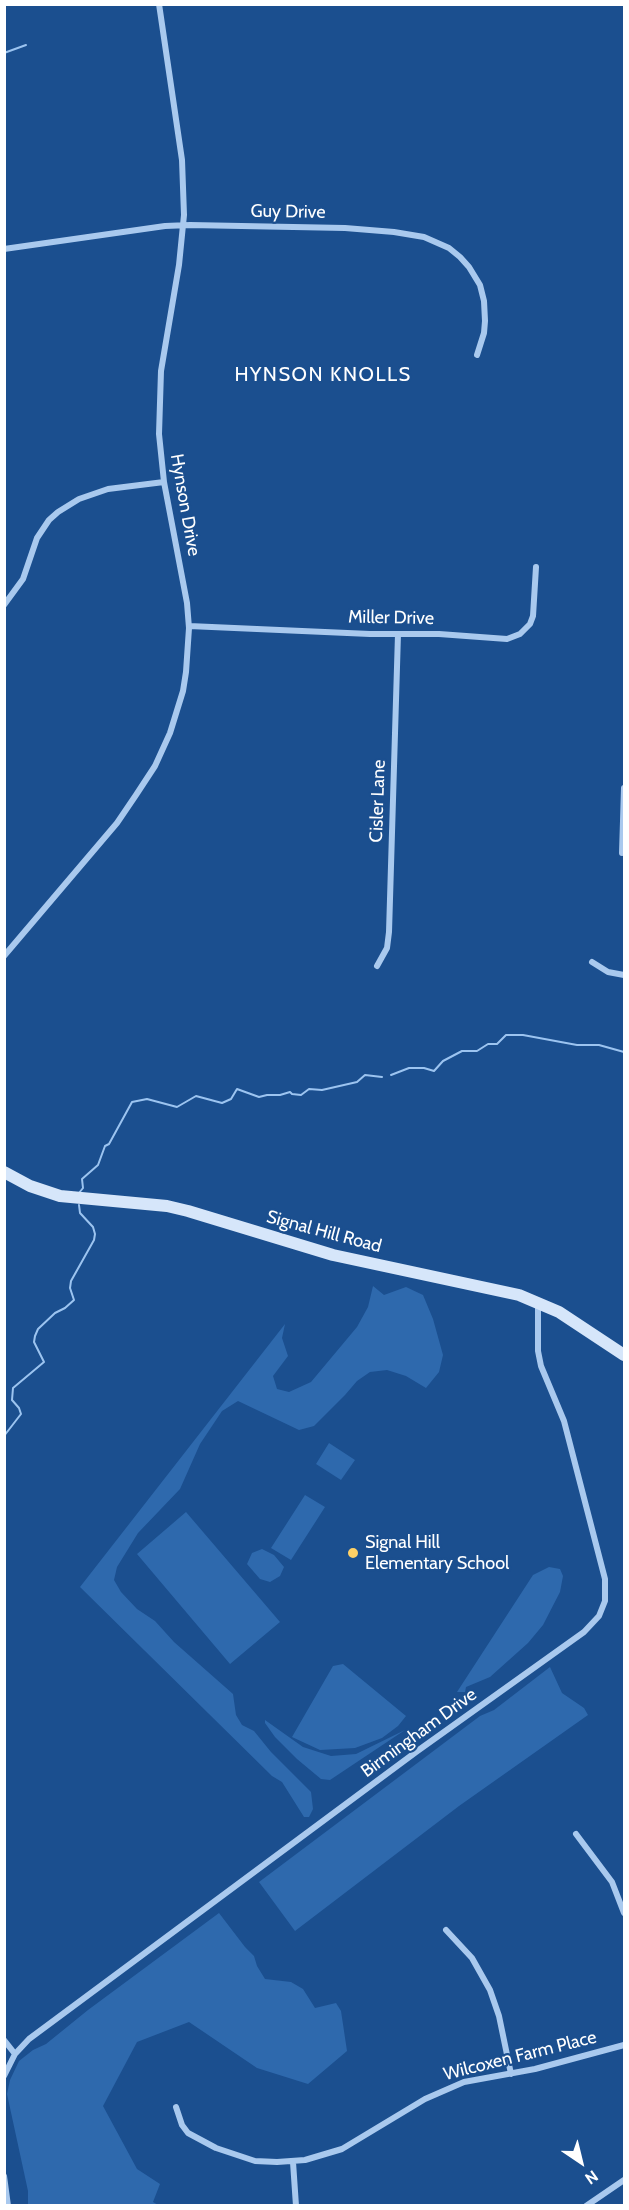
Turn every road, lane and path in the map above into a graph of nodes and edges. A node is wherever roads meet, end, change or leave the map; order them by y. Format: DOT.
graph roads {
  1 [pos="159,4"];
  2 [pos="184,225"];
  3 [pos="4,249"];
  4 [pos="477,355"];
  5 [pos="164,482"];
  6 [pos="536,567"];
  7 [pos="4,605"];
  8 [pos="189,626"];
  9 [pos="398,634"];
  10 [pos="624,789"];
  11 [pos="622,853"];
  12 [pos="4,956"];
  13 [pos="592,962"];
  14 [pos="377,966"];
  15 [pos="624,975"];
  16 [pos="4,1172"];
  17 [pos="538,1302"];
  18 [pos="624,1354"];
  19 [pos="576,1834"];
  20 [pos="624,1913"];
  21 [pos="446,1930"];
  22 [pos="4,2040"];
  23 [pos="624,2045"];
  24 [pos="15,2054"];
  25 [pos="511,2074"];
  26 [pos="4,2076"];
  27 [pos="176,2107"];
  28 [pos="292,2162"];
  29 [pos="4,2176"];
  30 [pos="624,2180"];
  31 [pos="8,2205"];
  32 [pos="296,2205"];
  33 [pos="586,2205"];
  1 -- 2 [label="street, Hynson Drive"];
  2 -- 3 [label="street, Guy Drive"];
  2 -- 4 [label="street, Guy Drive"];
  2 -- 5 [label="street, Hynson Drive"];
  5 -- 7 [label="street"];
  5 -- 8 [label="street, Hynson Drive"];
  6 -- 9 [label="street, Miller Drive"];
  8 -- 9 [label="street, Miller Drive"];
  8 -- 12 [label="street, Hynson Drive"];
  9 -- 14 [label="street, Cisler Lane"];
  10 -- 11 [label="street"];
  13 -- 15 [label="street"];
  16 -- 17 [label="main road, Signal Hill Road"];
  17 -- 18 [label="main road, Signal Hill Road"];
  17 -- 24 [label="street, Birmingham Drive"];
  19 -- 20 [label="street"];
  21 -- 25 [label="street"];
  22 -- 24 [label="street"];
  23 -- 25 [label="street, Wilcoxen Farm Place"];
  24 -- 26 [label="street, Birmingham Drive"];
  25 -- 28 [label="street, Wilcoxen Farm Place"];
  27 -- 28 [label="street, Wilcoxen Farm Place"];
  28 -- 32 [label="street"];
  29 -- 31 [label="street"];
  30 -- 33 [label="street"];
}
